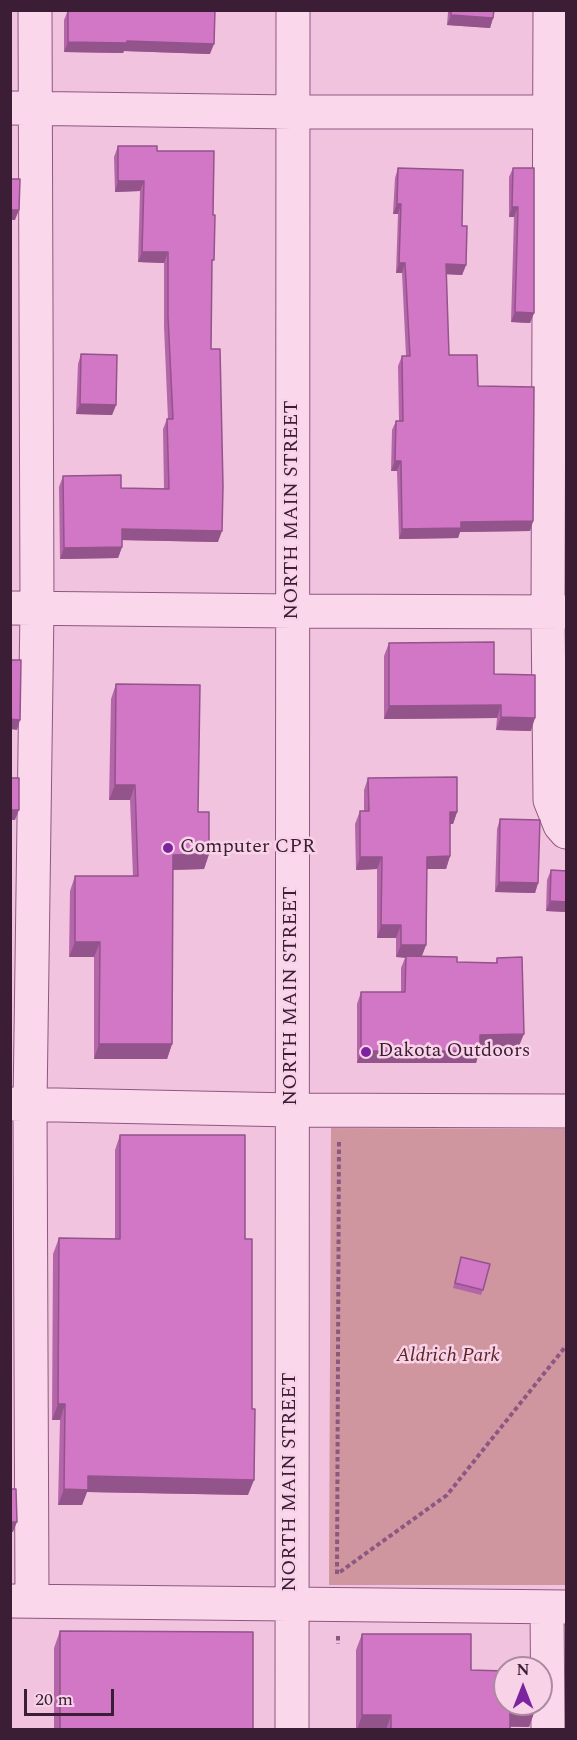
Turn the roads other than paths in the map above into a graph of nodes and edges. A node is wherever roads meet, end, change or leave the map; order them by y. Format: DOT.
graph roads {
  1 [pos="35,10"];
  2 [pos="293,10"];
  3 [pos="550,10"];
  4 [pos="22,108"];
  5 [pos="293,112"];
  6 [pos="558,112"];
  7 [pos="24,608"];
  8 [pos="293,611"];
  9 [pos="557,612"];
  10 [pos="567,832"];
  11 [pos="20,1105"];
  12 [pos="292,1110"];
  13 [pos="567,1111"];
  14 [pos="21,1601"];
  15 [pos="291,1604"];
  16 [pos="557,1607"];
  17 [pos="292,1730"];
  18 [pos="548,1730"];
  1 -- 4 [label="street"];
  2 -- 5 [label="street, NORTH MAIN STREET"];
  3 -- 6 [label="street"];
  4 -- 5 [label="street"];
  4 -- 7 [label="street"];
  5 -- 6 [label="street"];
  5 -- 8 [label="street, NORTH MAIN STREET"];
  6 -- 9 [label="street"];
  7 -- 8 [label="street"];
  7 -- 11 [label="street"];
  8 -- 9 [label="street"];
  8 -- 12 [label="street, NORTH MAIN STREET"];
  9 -- 10 [label="street"];
  11 -- 12 [label="street"];
  11 -- 14 [label="street"];
  12 -- 13 [label="street"];
  12 -- 15 [label="street, NORTH MAIN STREET"];
  14 -- 15 [label="street"];
  15 -- 16 [label="street"];
  15 -- 17 [label="street, NORTH MAIN STREET"];
  16 -- 18 [label="street"];
}
